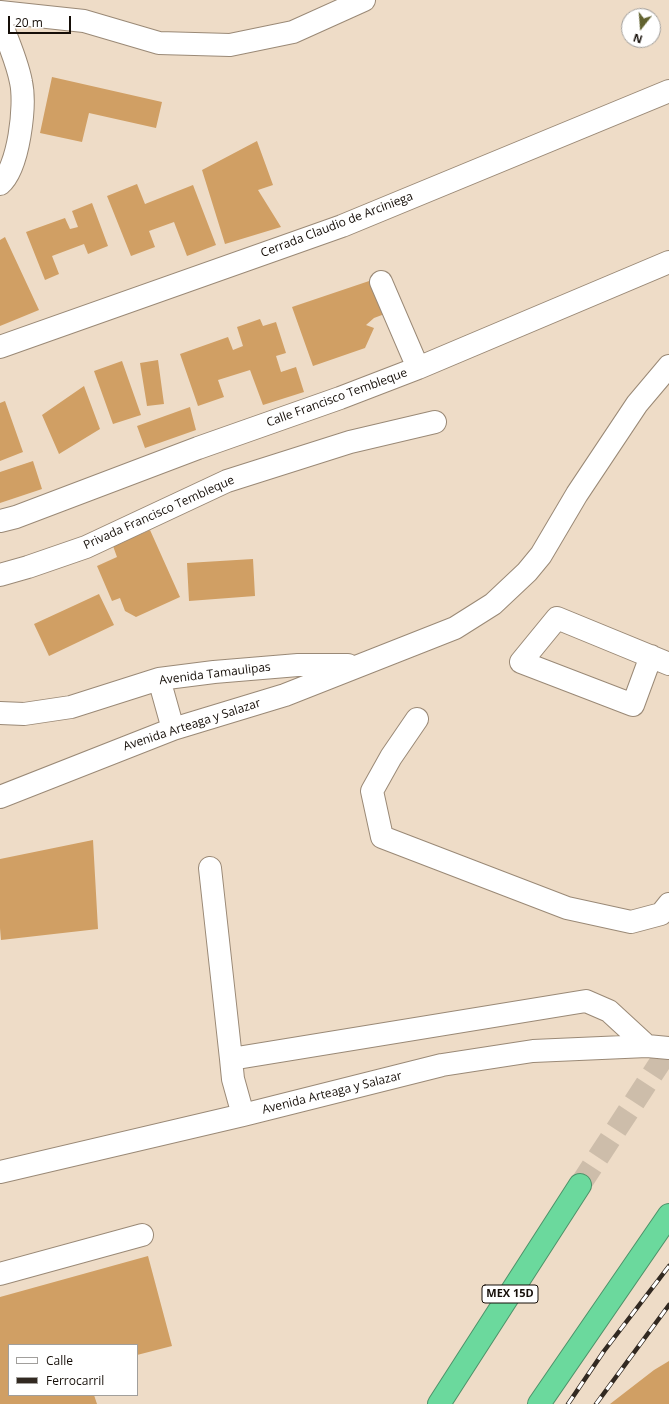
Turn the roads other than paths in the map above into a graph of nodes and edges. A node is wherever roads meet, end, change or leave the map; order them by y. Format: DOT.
graph roads {
  1 [pos="364,0"];
  2 [pos="0,12"];
  3 [pos="0,21"];
  4 [pos="669,91"];
  5 [pos="0,184"];
  6 [pos="669,262"];
  7 [pos="381,282"];
  8 [pos="0,347"];
  9 [pos="669,366"];
  10 [pos="418,368"];
  11 [pos="434,422"];
  12 [pos="0,521"];
  13 [pos="0,575"];
  14 [pos="660,660"];
  15 [pos="362,665"];
  16 [pos="159,680"];
  17 [pos="0,714"];
  18 [pos="417,719"];
  19 [pos="173,729"];
  20 [pos="0,797"];
  21 [pos="210,868"];
  22 [pos="669,904"];
  23 [pos="647,1046"];
  24 [pos="669,1048"];
  25 [pos="231,1059"];
  26 [pos="243,1115"];
  27 [pos="0,1172"];
  28 [pos="580,1185"];
  29 [pos="669,1216"];
  30 [pos="142,1235"];
  31 [pos="0,1274"];
  32 [pos="440,1402"];
  33 [pos="539,1404"];
  1 -- 2 [label="street"];
  3 -- 5 [label="street"];
  4 -- 8 [label="street, Cerrada Claudio de Arciniega"];
  6 -- 10 [label="street, Calle Francisco Tembleque"];
  7 -- 10 [label="street"];
  9 -- 15 [label="street, Avenida Arteaga y Salazar"];
  10 -- 12 [label="street, Calle Francisco Tembleque"];
  11 -- 13 [label="street, Privada Francisco Tembleque"];
  14 -- 14 [label="street"];
  15 -- 16 [label="street, Avenida Tamaulipas"];
  15 -- 19 [label="street, Avenida Arteaga y Salazar"];
  16 -- 17 [label="street, Avenida Tamaulipas"];
  16 -- 19 [label="street"];
  18 -- 22 [label="street"];
  19 -- 20 [label="street, Avenida Arteaga y Salazar"];
  21 -- 25 [label="street"];
  23 -- 24 [label="street, Avenida Arteaga y Salazar"];
  23 -- 25 [label="street"];
  23 -- 26 [label="street, Avenida Arteaga y Salazar"];
  25 -- 26 [label="street"];
  26 -- 27 [label="street, Avenida Arteaga y Salazar"];
  28 -- 32 [label="highway, MEX 15D"];
  29 -- 33 [label="highway"];
  30 -- 31 [label="street"];
}
